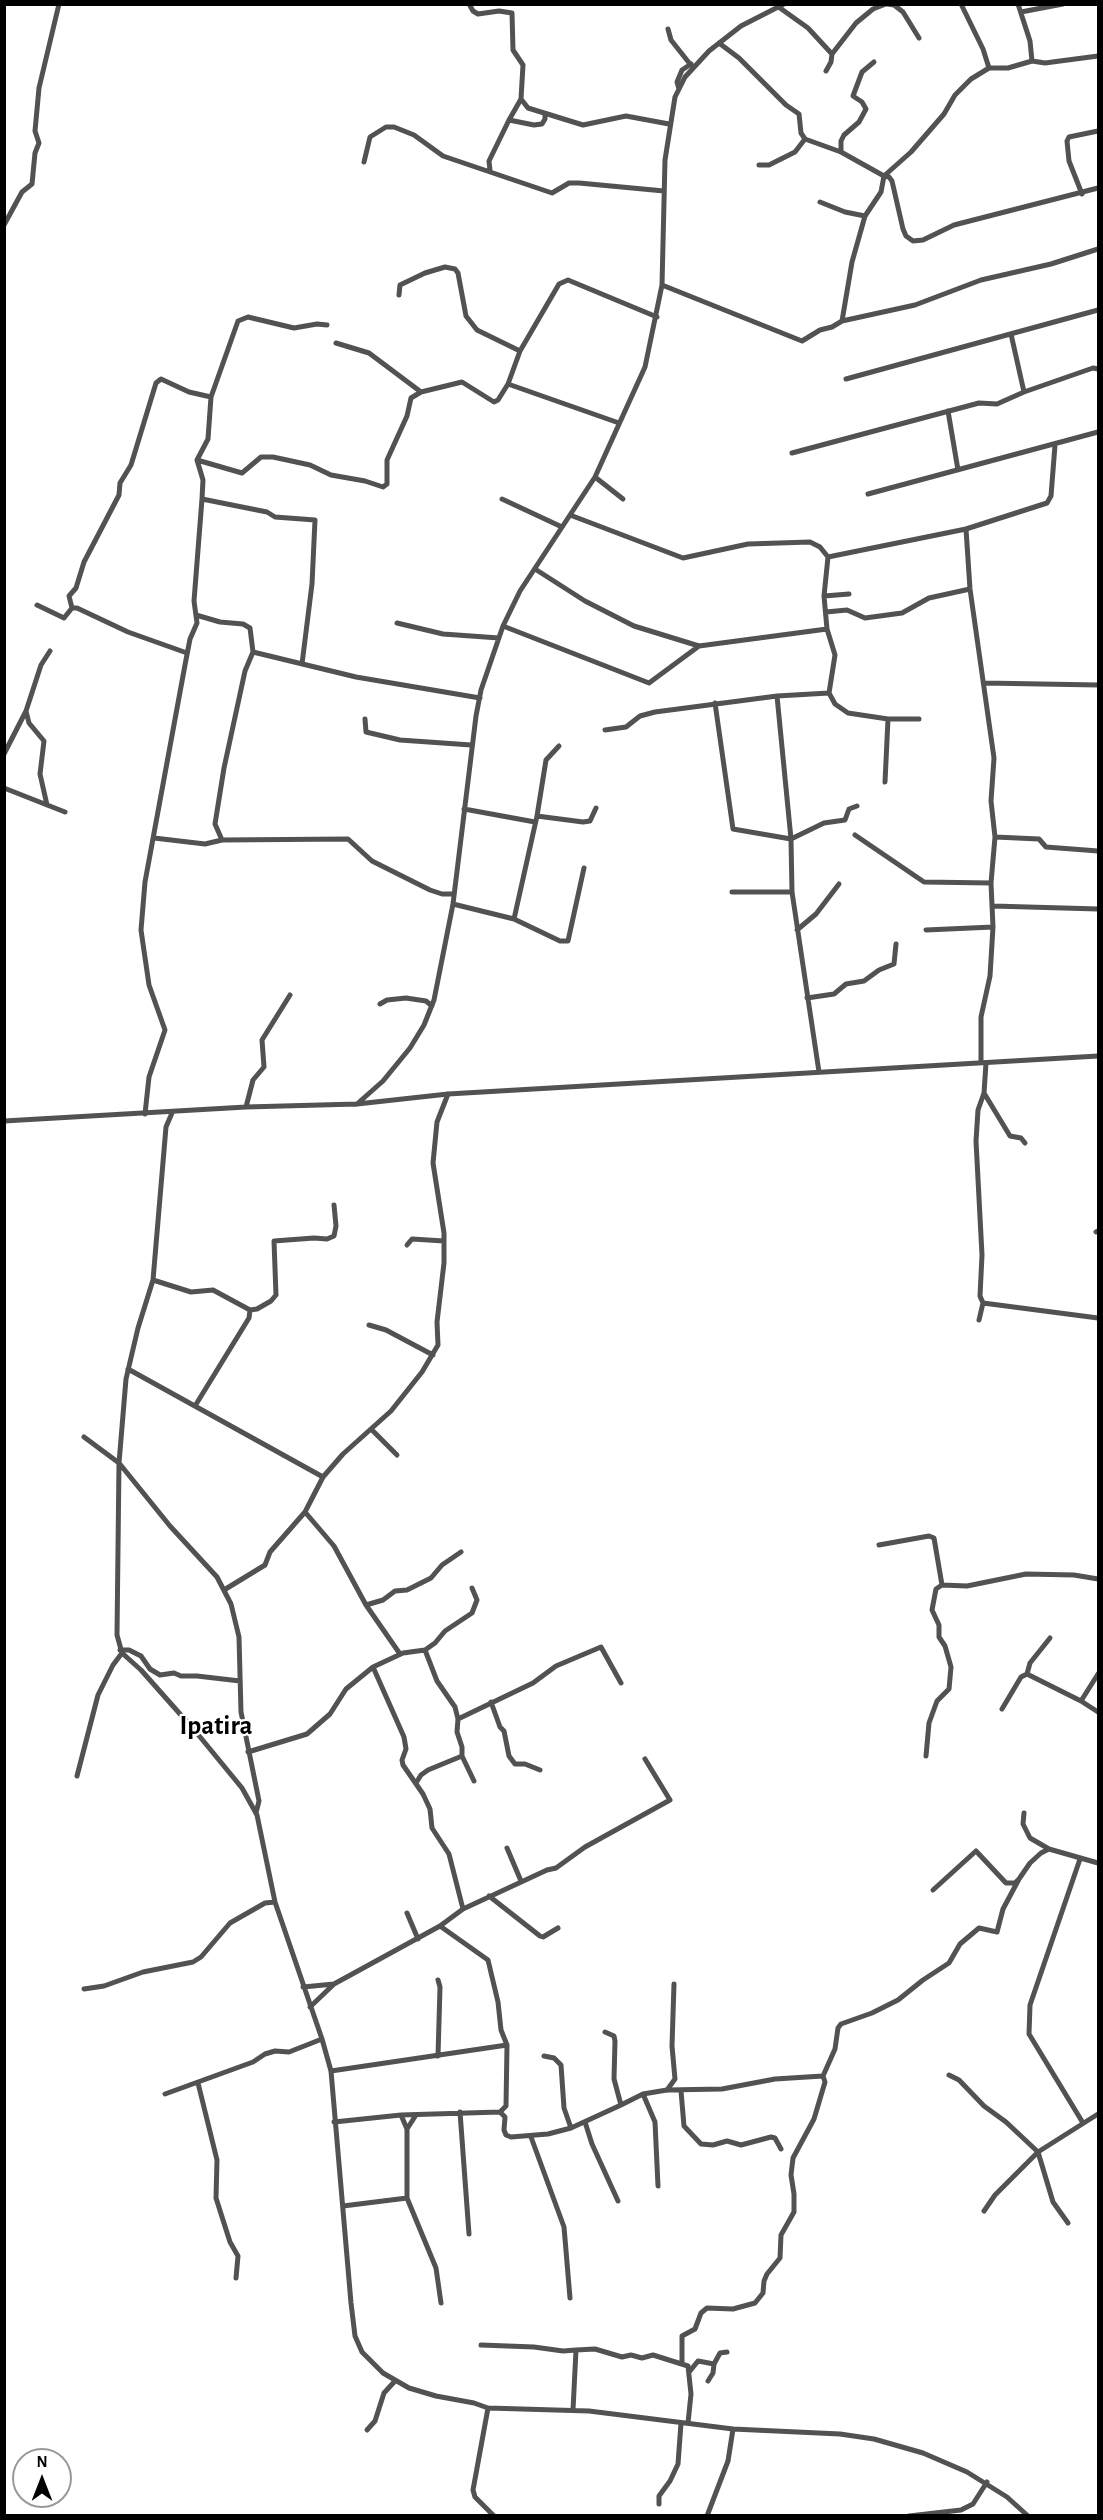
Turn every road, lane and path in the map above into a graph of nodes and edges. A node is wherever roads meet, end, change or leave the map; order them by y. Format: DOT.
graph roads {
  1 [pos="59,4"];
  2 [pos="469,4"];
  3 [pos="512,4"];
  4 [pos="887,4"];
  5 [pos="961,4"];
  6 [pos="1018,4"];
  7 [pos="1063,4"];
  8 [pos="782,6"];
  9 [pos="1021,12"];
  10 [pos="512,13"];
  11 [pos="668,29"];
  12 [pos="919,38"];
  13 [pos="719,43"];
  14 [pos="832,54"];
  15 [pos="1098,56"];
  16 [pos="1032,61"];
  17 [pos="874,62"];
  18 [pos="693,64"];
  19 [pos="989,68"];
  20 [pos="825,71"];
  21 [pos="521,99"];
  22 [pos="545,114"];
  23 [pos="509,120"];
  24 [pos="669,124"];
  25 [pos="1098,131"];
  26 [pos="805,139"];
  27 [pos="841,152"];
  28 [pos="364,162"];
  29 [pos="759,165"];
  30 [pos="490,170"];
  31 [pos="884,176"];
  32 [pos="1098,189"];
  33 [pos="664,191"];
  34 [pos="1082,194"];
  35 [pos="820,202"];
  36 [pos="865,216"];
  37 [pos="4,225"];
  38 [pos="1098,249"];
  39 [pos="662,285"];
  40 [pos="399,295"];
  41 [pos="1098,310"];
  42 [pos="657,317"];
  43 [pos="842,321"];
  44 [pos="327,325"];
  45 [pos="1011,334"];
  46 [pos="336,343"];
  47 [pos="520,351"];
  48 [pos="1098,369"];
  49 [pos="846,379"];
  50 [pos="508,384"];
  51 [pos="421,392"];
  52 [pos="1024,392"];
  53 [pos="211,397"];
  54 [pos="948,411"];
  55 [pos="619,423"];
  56 [pos="1098,432"];
  57 [pos="1055,445"];
  58 [pos="792,453"];
  59 [pos="197,460"];
  60 [pos="958,470"];
  61 [pos="595,477"];
  62 [pos="868,494"];
  63 [pos="202,499"];
  64 [pos="502,499"];
  65 [pos="623,500"];
  66 [pos="570,515"];
  67 [pos="562,527"];
  68 [pos="966,529"];
  69 [pos="828,557"];
  70 [pos="535,569"];
  71 [pos="970,589"];
  72 [pos="849,594"];
  73 [pos="824,596"];
  74 [pos="37,605"];
  75 [pos="72,608"];
  76 [pos="826,612"];
  77 [pos="196,615"];
  78 [pos="397,623"];
  79 [pos="503,626"];
  80 [pos="827,629"];
  81 [pos="499,638"];
  82 [pos="699,646"];
  83 [pos="50,651"];
  84 [pos="253,652"];
  85 [pos="187,653"];
  86 [pos="302,664"];
  87 [pos="984,683"];
  88 [pos="1098,685"];
  89 [pos="829,693"];
  90 [pos="777,696"];
  91 [pos="480,698"];
  92 [pos="715,703"];
  93 [pos="26,711"];
  94 [pos="919,718"];
  95 [pos="365,719"];
  96 [pos="888,719"];
  97 [pos="605,730"];
  98 [pos="471,745"];
  99 [pos="559,746"];
  100 [pos="4,754"];
  101 [pos="885,782"];
  102 [pos="4,788"];
  103 [pos="47,805"];
  104 [pos="856,806"];
  105 [pos="596,808"];
  106 [pos="464,809"];
  107 [pos="65,812"];
  108 [pos="536,819"];
  109 [pos="855,835"];
  110 [pos="995,837"];
  111 [pos="154,838"];
  112 [pos="791,839"];
  113 [pos="222,840"];
  114 [pos="1098,851"];
  115 [pos="584,868"];
  116 [pos="991,883"];
  117 [pos="839,884"];
  118 [pos="732,892"];
  119 [pos="792,892"];
  120 [pos="454,894"];
  121 [pos="453,904"];
  122 [pos="993,906"];
  123 [pos="1098,909"];
  124 [pos="514,919"];
  125 [pos="993,927"];
  126 [pos="797,930"];
  127 [pos="926,930"];
  128 [pos="896,944"];
  129 [pos="290,994"];
  130 [pos="807,998"];
  131 [pos="380,1004"];
  132 [pos="432,1006"];
  133 [pos="1098,1056"];
  134 [pos="983,1063"];
  135 [pos="819,1072"];
  136 [pos="984,1093"];
  137 [pos="448,1094"];
  138 [pos="357,1104"];
  139 [pos="246,1107"];
  140 [pos="159,1113"];
  141 [pos="172,1113"];
  142 [pos="145,1114"];
  143 [pos="4,1121"];
  144 [pos="166,1127"];
  145 [pos="1025,1143"];
  146 [pos="334,1205"];
  147 [pos="444,1241"];
  148 [pos="407,1245"];
  149 [pos="153,1280"];
  150 [pos="983,1303"];
  151 [pos="250,1310"];
  152 [pos="1098,1318"];
  153 [pos="979,1320"];
  154 [pos="369,1325"];
  155 [pos="433,1355"];
  156 [pos="128,1369"];
  157 [pos="195,1406"];
  158 [pos="371,1429"];
  159 [pos="84,1437"];
  160 [pos="397,1455"];
  161 [pos="119,1463"];
  162 [pos="323,1477"];
  163 [pos="305,1512"];
  164 [pos="879,1545"];
  165 [pos="461,1552"];
  166 [pos="1098,1579"];
  167 [pos="942,1585"];
  168 [pos="472,1588"];
  169 [pos="224,1590"];
  170 [pos="366,1605"];
  171 [pos="1050,1638"];
  172 [pos="425,1650"];
  173 [pos="121,1651"];
  174 [pos="400,1654"];
  175 [pos="373,1667"];
  176 [pos="1027,1674"];
  177 [pos="1098,1674"];
  178 [pos="240,1681"];
  179 [pos="621,1683"];
  180 [pos="1081,1701"];
  181 [pos="491,1702"];
  182 [pos="1002,1709"];
  183 [pos="1098,1713"];
  184 [pos="458,1719"];
  185 [pos="249,1752"];
  186 [pos="462,1756"];
  187 [pos="927,1756"];
  188 [pos="645,1759"];
  189 [pos="540,1770"];
  190 [pos="77,1776"];
  191 [pos="474,1781"];
  192 [pos="416,1783"];
  193 [pos="257,1810"];
  194 [pos="1024,1814"];
  195 [pos="507,1848"];
  196 [pos="1049,1850"];
  197 [pos="1080,1859"];
  198 [pos="1098,1863"];
  199 [pos="1019,1879"];
  200 [pos="521,1881"];
  201 [pos="933,1890"];
  202 [pos="489,1896"];
  203 [pos="275,1902"];
  204 [pos="463,1909"];
  205 [pos="407,1913"];
  206 [pos="441,1926"];
  207 [pos="558,1928"];
  208 [pos="418,1939"];
  209 [pos="438,1980"];
  210 [pos="334,1984"];
  211 [pos="674,1984"];
  212 [pos="303,1987"];
  213 [pos="84,1989"];
  214 [pos="310,2007"];
  215 [pos="605,2032"];
  216 [pos="322,2039"];
  217 [pos="507,2045"];
  218 [pos="438,2056"];
  219 [pos="544,2056"];
  220 [pos="331,2071"];
  221 [pos="949,2075"];
  222 [pos="823,2076"];
  223 [pos="198,2083"];
  224 [pos="667,2090"];
  225 [pos="681,2091"];
  226 [pos="165,2094"];
  227 [pos="643,2094"];
  228 [pos="621,2105"];
  229 [pos="460,2112"];
  230 [pos="500,2112"];
  231 [pos="1098,2114"];
  232 [pos="401,2115"];
  233 [pos="416,2115"];
  234 [pos="334,2122"];
  235 [pos="585,2122"];
  236 [pos="1083,2123"];
  237 [pos="571,2128"];
  238 [pos="407,2129"];
  239 [pos="531,2137"];
  240 [pos="781,2149"];
  241 [pos="1038,2152"];
  242 [pos="658,2186"];
  243 [pos="407,2198"];
  244 [pos="618,2201"];
  245 [pos="343,2206"];
  246 [pos="984,2211"];
  247 [pos="1068,2223"];
  248 [pos="469,2234"];
  249 [pos="236,2277"];
  250 [pos="570,2298"];
  251 [pos="441,2303"];
  252 [pos="481,2345"];
  253 [pos="576,2350"];
  254 [pos="727,2352"];
  255 [pos="682,2362"];
  256 [pos="714,2364"];
  257 [pos="690,2371"];
  258 [pos="395,2381"];
  259 [pos="708,2381"];
  260 [pos="488,2408"];
  261 [pos="573,2410"];
  262 [pos="685,2423"];
  263 [pos="734,2429"];
  264 [pos="367,2430"];
  265 [pos="987,2482"];
  266 [pos="659,2504"];
  267 [pos="1028,2515"];
  268 [pos="494,2516"];
  269 [pos="706,2516"];
  270 [pos="909,2516"];
  1 -- 37 [label="street"];
  2 -- 10 [label="street"];
  3 -- 10 [label="street"];
  4 -- 12 [label="street"];
  4 -- 14 [label="street"];
  5 -- 19 [label="street"];
  6 -- 9 [label="street"];
  7 -- 9 [label="street"];
  8 -- 13 [label="street"];
  8 -- 14 [label="street"];
  9 -- 16 [label="street"];
  10 -- 21 [label="street"];
  11 -- 18 [label="street"];
  13 -- 18 [label="street"];
  13 -- 26 [label="street"];
  14 -- 20 [label="street"];
  15 -- 16 [label="street"];
  16 -- 19 [label="street"];
  17 -- 27 [label="street"];
  18 -- 24 [label="street"];
  19 -- 31 [label="street"];
  21 -- 22 [label="street"];
  21 -- 23 [label="street"];
  22 -- 23 [label="street"];
  22 -- 24 [label="street"];
  23 -- 30 [label="street"];
  24 -- 33 [label="street"];
  25 -- 34 [label="street"];
  26 -- 27 [label="street"];
  26 -- 29 [label="street"];
  27 -- 31 [label="street"];
  28 -- 30 [label="street"];
  30 -- 33 [label="street"];
  31 -- 34 [label="street"];
  31 -- 36 [label="street"];
  32 -- 34 [label="street"];
  33 -- 39 [label="street"];
  35 -- 36 [label="street"];
  36 -- 43 [label="street"];
  38 -- 43 [label="street"];
  39 -- 42 [label="street"];
  39 -- 43 [label="street"];
  40 -- 47 [label="street"];
  41 -- 45 [label="street"];
  42 -- 47 [label="street"];
  42 -- 55 [label="street"];
  44 -- 53 [label="street"];
  45 -- 49 [label="street"];
  45 -- 52 [label="street"];
  46 -- 51 [label="street"];
  47 -- 50 [label="street"];
  48 -- 52 [label="street"];
  50 -- 51 [label="street"];
  50 -- 55 [label="street"];
  51 -- 59 [label="street"];
  52 -- 54 [label="street"];
  53 -- 59 [label="street"];
  53 -- 75 [label="street"];
  54 -- 58 [label="street"];
  54 -- 60 [label="street"];
  55 -- 61 [label="street"];
  56 -- 57 [label="street"];
  57 -- 60 [label="street"];
  57 -- 68 [label="street"];
  59 -- 63 [label="street"];
  60 -- 62 [label="street"];
  61 -- 65 [label="street"];
  61 -- 66 [label="street"];
  63 -- 77 [label="street"];
  63 -- 86 [label="street"];
  64 -- 67 [label="street"];
  66 -- 67 [label="street"];
  66 -- 69 [label="street"];
  67 -- 70 [label="street"];
  68 -- 69 [label="street"];
  68 -- 71 [label="street"];
  69 -- 73 [label="street"];
  70 -- 79 [label="street"];
  70 -- 82 [label="street"];
  71 -- 76 [label="street"];
  71 -- 87 [label="street"];
  72 -- 73 [label="street"];
  73 -- 76 [label="street"];
  74 -- 75 [label="street"];
  75 -- 85 [label="street"];
  76 -- 80 [label="street"];
  77 -- 84 [label="street"];
  77 -- 85 [label="street"];
  78 -- 81 [label="street"];
  79 -- 81 [label="street"];
  79 -- 82 [label="street"];
  80 -- 82 [label="street"];
  80 -- 89 [label="street"];
  81 -- 91 [label="street"];
  83 -- 93 [label="street"];
  84 -- 86 [label="street"];
  84 -- 113 [label="street"];
  85 -- 111 [label="street"];
  86 -- 91 [label="street"];
  87 -- 88 [label="street"];
  87 -- 110 [label="street"];
  89 -- 90 [label="street"];
  89 -- 96 [label="street"];
  90 -- 92 [label="street"];
  90 -- 112 [label="street"];
  91 -- 98 [label="street"];
  92 -- 97 [label="street"];
  92 -- 112 [label="street"];
  93 -- 100 [label="street"];
  93 -- 103 [label="street"];
  94 -- 96 [label="street"];
  95 -- 98 [label="street"];
  96 -- 101 [label="street"];
  98 -- 106 [label="street"];
  99 -- 108 [label="street"];
  102 -- 103 [label="street"];
  103 -- 107 [label="street"];
  104 -- 112 [label="street"];
  105 -- 108 [label="street"];
  106 -- 108 [label="street"];
  106 -- 120 [label="street"];
  108 -- 124 [label="street"];
  109 -- 116 [label="street"];
  110 -- 114 [label="street"];
  110 -- 116 [label="street"];
  111 -- 113 [label="street"];
  111 -- 142 [label="street"];
  112 -- 119 [label="street"];
  113 -- 120 [label="street"];
  115 -- 124 [label="street"];
  116 -- 122 [label="street"];
  117 -- 126 [label="street"];
  118 -- 119 [label="street"];
  119 -- 126 [label="street"];
  120 -- 121 [label="street"];
  121 -- 124 [label="street"];
  121 -- 132 [label="street"];
  122 -- 123 [label="street"];
  122 -- 125 [label="street"];
  125 -- 127 [label="street"];
  125 -- 134 [label="street"];
  126 -- 130 [label="street"];
  128 -- 130 [label="street"];
  129 -- 139 [label="street"];
  130 -- 135 [label="street"];
  131 -- 132 [label="street"];
  132 -- 138 [label="street"];
  133 -- 134 [label="street"];
  134 -- 135 [label="street"];
  134 -- 136 [label="street"];
  135 -- 137 [label="street"];
  136 -- 145 [label="street"];
  136 -- 150 [label="street"];
  137 -- 138 [label="street"];
  137 -- 147 [label="street"];
  138 -- 139 [label="street"];
  139 -- 141 [label="street"];
  140 -- 141 [label="street"];
  140 -- 142 [label="street"];
  140 -- 144 [label="street"];
  141 -- 144 [label="street"];
  142 -- 143 [label="street"];
  144 -- 149 [label="street"];
  146 -- 151 [label="street"];
  147 -- 148 [label="street"];
  147 -- 155 [label="street"];
  149 -- 151 [label="street"];
  149 -- 156 [label="street"];
  150 -- 152 [label="street"];
  150 -- 153 [label="street"];
  151 -- 157 [label="street"];
  154 -- 155 [label="street"];
  155 -- 158 [label="street"];
  156 -- 157 [label="street"];
  156 -- 161 [label="street"];
  157 -- 162 [label="street"];
  158 -- 160 [label="street"];
  158 -- 162 [label="street"];
  159 -- 161 [label="street"];
  161 -- 169 [label="street"];
  161 -- 173 [label="street"];
  162 -- 163 [label="street"];
  163 -- 169 [label="street"];
  163 -- 170 [label="street"];
  164 -- 167 [label="street"];
  165 -- 170 [label="street"];
  166 -- 167 [label="street"];
  167 -- 187 [label="street"];
  168 -- 172 [label="street"];
  169 -- 178 [label="street"];
  170 -- 174 [label="street"];
  171 -- 176 [label="street"];
  172 -- 174 [label="street"];
  172 -- 184 [label="street"];
  173 -- 178 [label="street"];
  173 -- 190 [label="street"];
  173 -- 193 [label="street"];
  174 -- 175 [label="street"];
  175 -- 185 [label="street"];
  175 -- 192 [label="street"];
  176 -- 180 [label="street"];
  176 -- 182 [label="street"];
  177 -- 180 [label="street"];
  178 -- 185 [label="street"];
  179 -- 181 [label="street"];
  180 -- 183 [label="street"];
  181 -- 184 [label="street"];
  181 -- 189 [label="street"];
  184 -- 186 [label="street"];
  185 -- 193 [label="street"];
  186 -- 191 [label="street"];
  186 -- 192 [label="street"];
  188 -- 200 [label="street"];
  192 -- 204 [label="street"];
  193 -- 203 [label="street"];
  194 -- 196 [label="street"];
  195 -- 200 [label="street"];
  196 -- 197 [label="street"];
  196 -- 199 [label="street"];
  197 -- 198 [label="street"];
  197 -- 236 [label="street"];
  199 -- 201 [label="street"];
  199 -- 222 [label="street"];
  200 -- 202 [label="street"];
  202 -- 204 [label="street"];
  202 -- 207 [label="street"];
  203 -- 212 [label="street"];
  203 -- 213 [label="street"];
  204 -- 206 [label="street"];
  205 -- 208 [label="street"];
  206 -- 208 [label="street"];
  206 -- 217 [label="street"];
  208 -- 210 [label="street"];
  209 -- 218 [label="street"];
  210 -- 212 [label="street"];
  210 -- 214 [label="street"];
  211 -- 224 [label="street"];
  212 -- 214 [label="street"];
  214 -- 216 [label="street"];
  215 -- 228 [label="street"];
  216 -- 220 [label="street"];
  216 -- 223 [label="street"];
  217 -- 218 [label="street"];
  217 -- 230 [label="street"];
  218 -- 220 [label="street"];
  219 -- 237 [label="street"];
  220 -- 234 [label="street"];
  221 -- 241 [label="street"];
  222 -- 225 [label="street"];
  222 -- 255 [label="street"];
  223 -- 226 [label="street"];
  223 -- 249 [label="street"];
  224 -- 225 [label="street"];
  224 -- 227 [label="street"];
  225 -- 240 [label="street"];
  227 -- 228 [label="street"];
  227 -- 242 [label="street"];
  228 -- 235 [label="street"];
  229 -- 230 [label="street"];
  229 -- 233 [label="street"];
  229 -- 248 [label="street"];
  230 -- 239 [label="street"];
  231 -- 236 [label="street"];
  232 -- 233 [label="street"];
  232 -- 234 [label="street"];
  232 -- 238 [label="street"];
  233 -- 238 [label="street"];
  234 -- 245 [label="street"];
  235 -- 237 [label="street"];
  235 -- 244 [label="street"];
  236 -- 241 [label="street"];
  237 -- 239 [label="street"];
  238 -- 243 [label="street"];
  239 -- 250 [label="street"];
  241 -- 246 [label="street"];
  241 -- 247 [label="street"];
  243 -- 245 [label="street"];
  243 -- 251 [label="street"];
  245 -- 258 [label="street"];
  252 -- 253 [label="street"];
  253 -- 255 [label="street"];
  253 -- 261 [label="street"];
  254 -- 256 [label="street"];
  255 -- 257 [label="street"];
  256 -- 257 [label="street"];
  256 -- 259 [label="street"];
  257 -- 262 [label="street"];
  258 -- 260 [label="street"];
  258 -- 264 [label="street"];
  260 -- 261 [label="street"];
  260 -- 268 [label="street"];
  261 -- 262 [label="street"];
  262 -- 263 [label="street"];
  262 -- 266 [label="street"];
  263 -- 265 [label="street"];
  263 -- 269 [label="street"];
  265 -- 267 [label="street"];
  265 -- 270 [label="street"];
}
